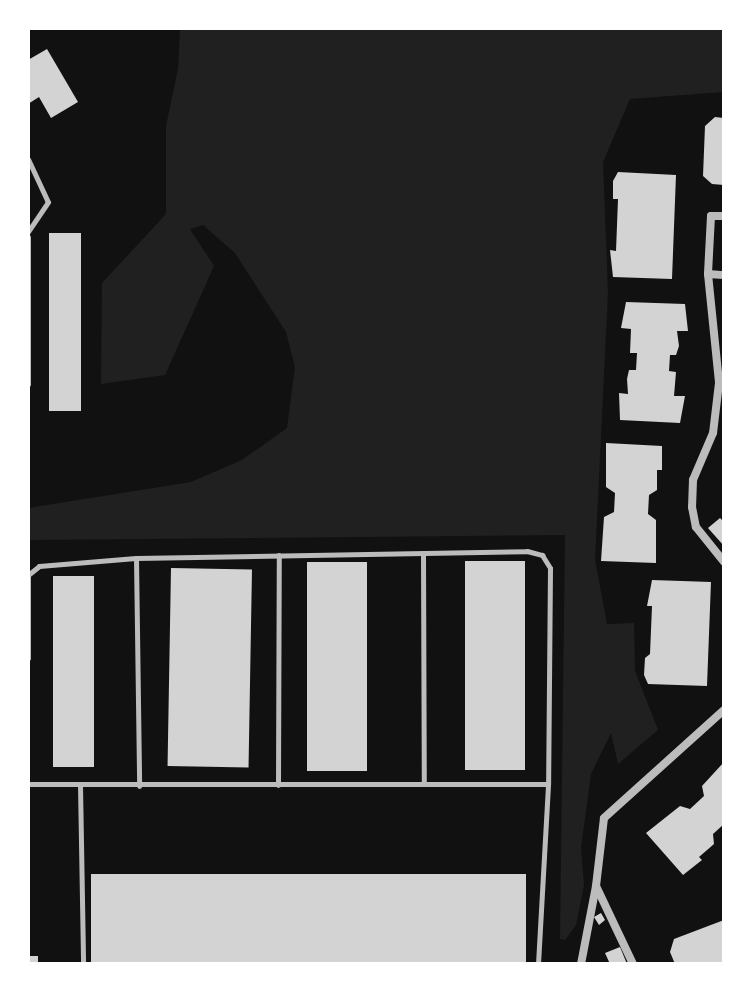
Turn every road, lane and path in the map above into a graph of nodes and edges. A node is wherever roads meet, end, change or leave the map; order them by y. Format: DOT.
graph roads {
  1 [pos="28,159"];
  2 [pos="724,216"];
  3 [pos="28,235"];
  4 [pos="708,274"];
  5 [pos="724,275"];
  6 [pos="722,382"];
  7 [pos="28,384"];
  8 [pos="423,553"];
  9 [pos="279,555"];
  10 [pos="136,558"];
  11 [pos="724,562"];
  12 [pos="28,658"];
  13 [pos="724,710"];
  14 [pos="28,784"];
  15 [pos="424,784"];
  16 [pos="548,784"];
  17 [pos="80,785"];
  18 [pos="278,785"];
  19 [pos="139,786"];
  20 [pos="596,886"];
  21 [pos="83,964"];
  22 [pos="538,964"];
  23 [pos="581,964"];
  24 [pos="633,964"];
  1 -- 3 [label="lane"];
  2 -- 4 [label="street"];
  3 -- 7 [label="lane"];
  4 -- 5 [label="street"];
  4 -- 6 [label="street"];
  6 -- 11 [label="street"];
  8 -- 9 [label="lane"];
  8 -- 15 [label="lane"];
  8 -- 16 [label="lane"];
  9 -- 10 [label="lane"];
  9 -- 18 [label="lane"];
  10 -- 12 [label="lane"];
  10 -- 19 [label="lane"];
  13 -- 20 [label="street"];
  14 -- 17 [label="lane"];
  15 -- 16 [label="lane"];
  15 -- 18 [label="lane"];
  16 -- 22 [label="lane"];
  17 -- 19 [label="lane"];
  17 -- 21 [label="lane"];
  18 -- 19 [label="lane"];
  20 -- 23 [label="street"];
  20 -- 24 [label="street"];
}
